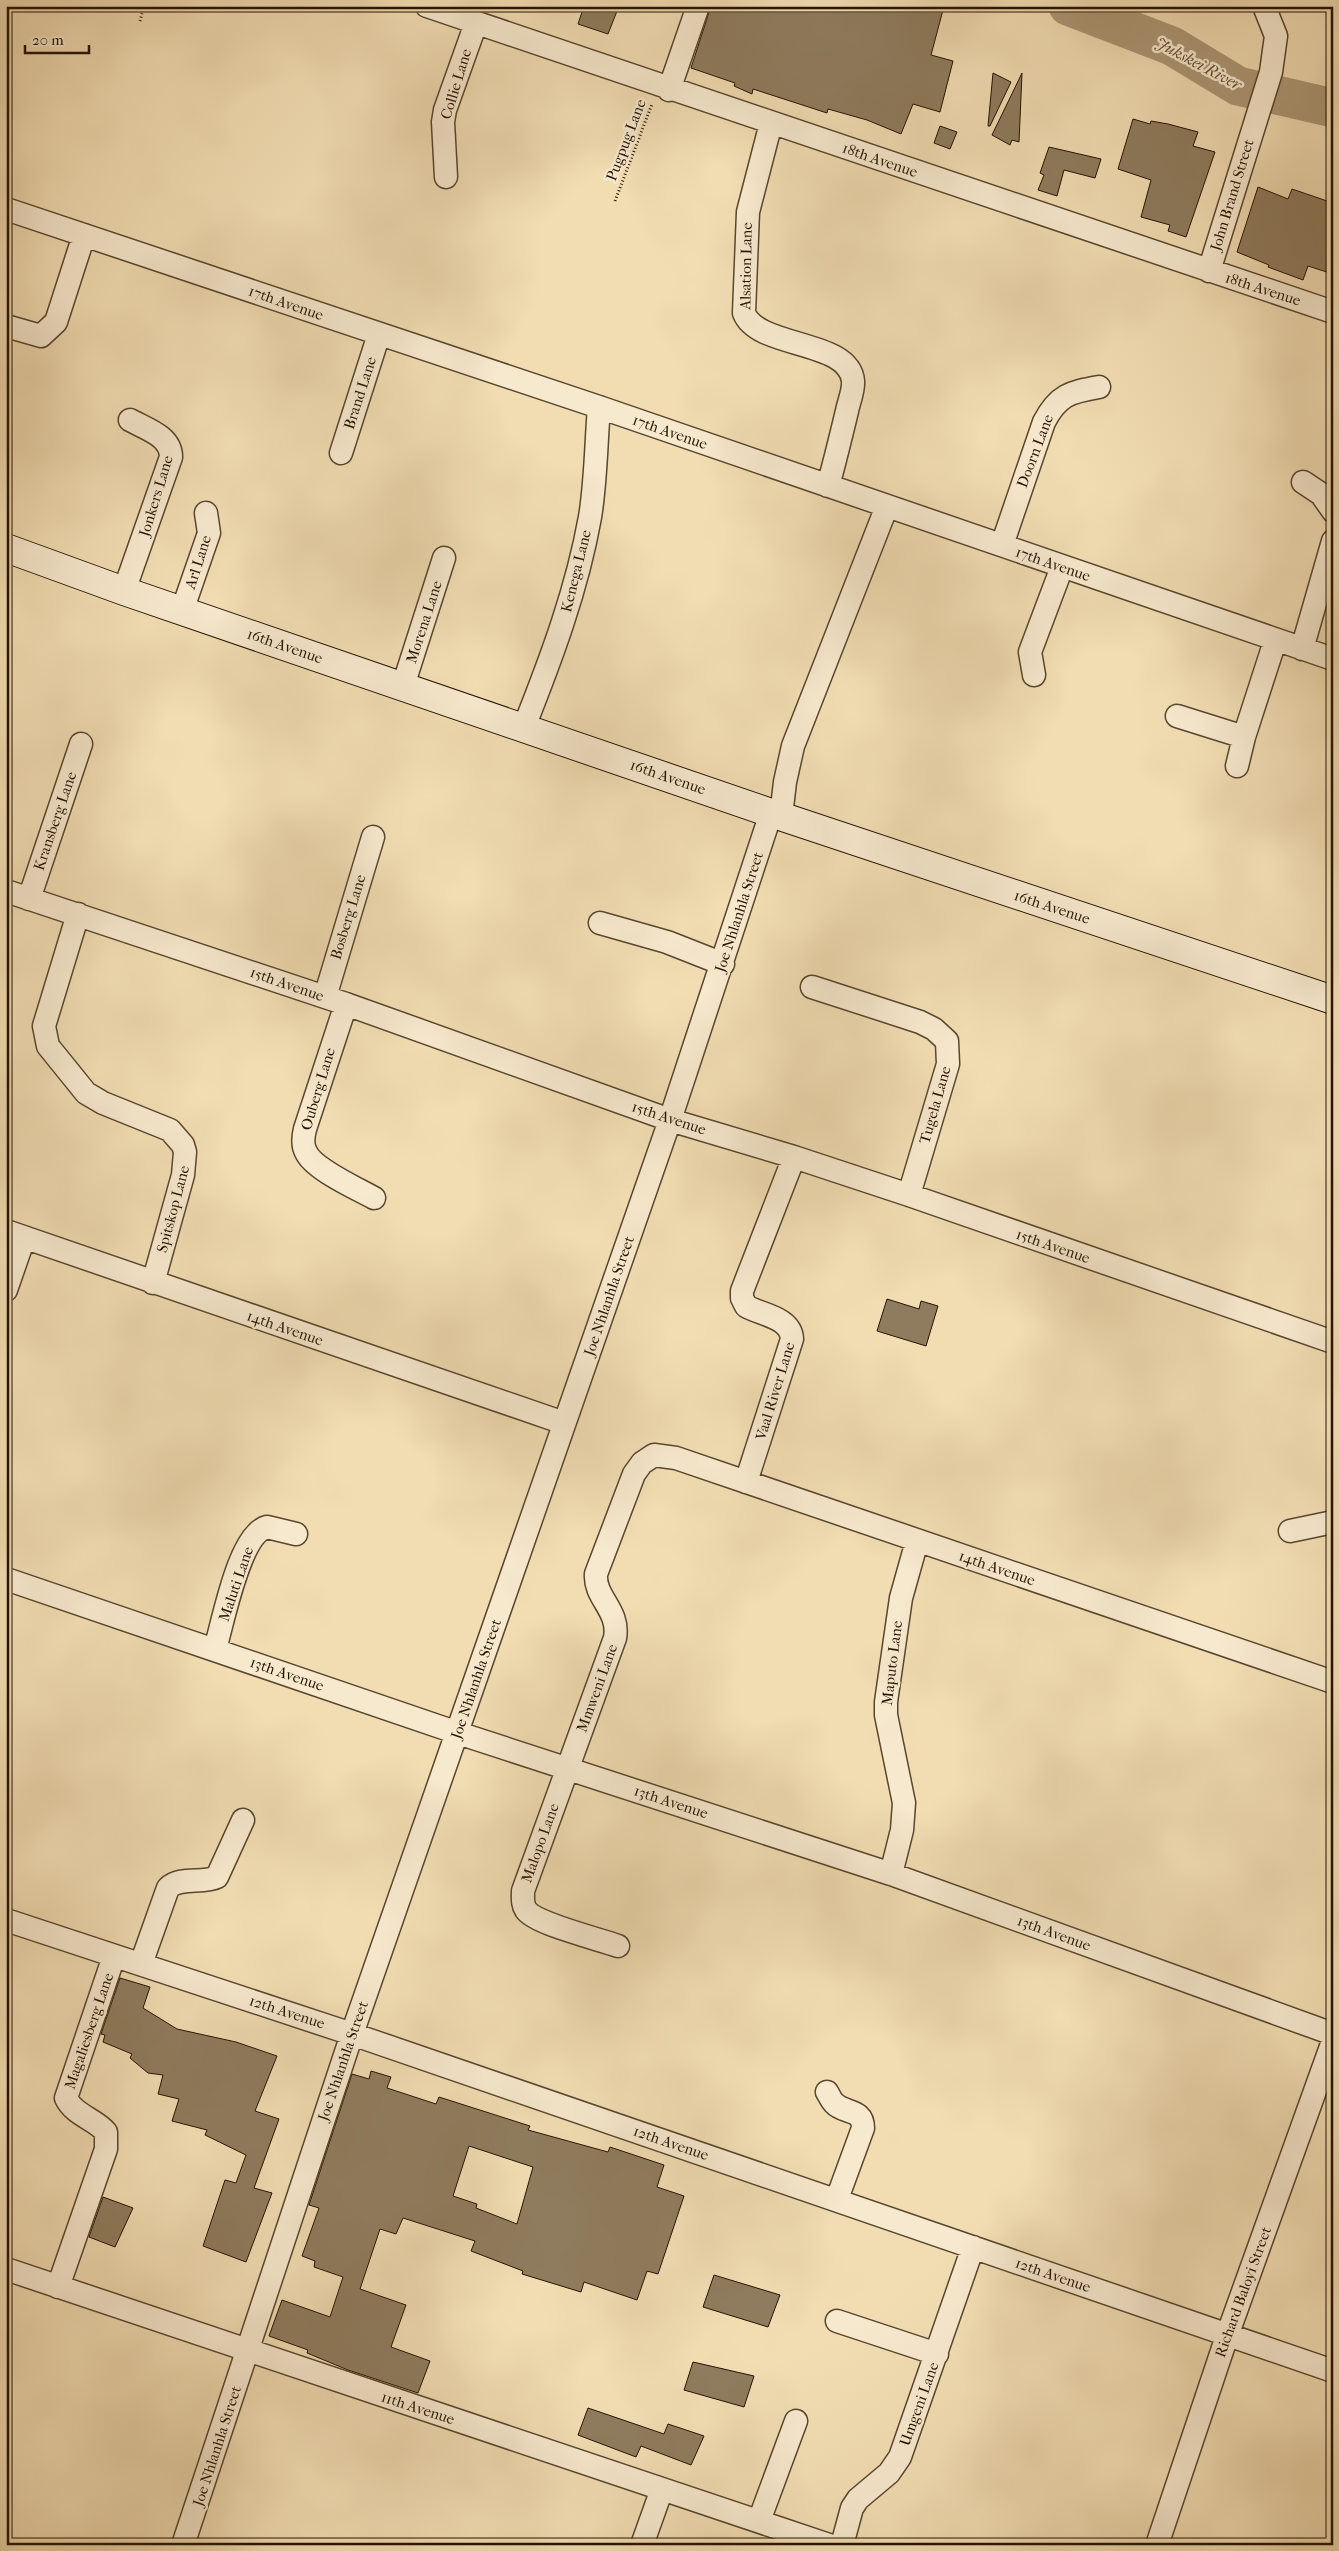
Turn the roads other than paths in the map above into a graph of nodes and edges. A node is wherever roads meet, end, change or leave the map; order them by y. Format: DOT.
graph roads {
  1 [pos="427,6"];
  2 [pos="698,6"];
  3 [pos="1264,6"];
  4 [pos="476,23"];
  5 [pos="664,88"];
  6 [pos="771,122"];
  7 [pos="446,177"];
  8 [pos="6,209"];
  9 [pos="84,235"];
  10 [pos="1209,271"];
  11 [pos="1333,312"];
  12 [pos="6,326"];
  13 [pos="379,334"];
  14 [pos="1099,387"];
  15 [pos="599,407"];
  16 [pos="130,420"];
  17 [pos="341,453"];
  18 [pos="1303,482"];
  19 [pos="828,486"];
  20 [pos="887,506"];
  21 [pos="1333,511"];
  22 [pos="206,513"];
  23 [pos="1333,541"];
  24 [pos="1002,545"];
  25 [pos="6,548"];
  26 [pos="444,558"];
  27 [pos="1062,567"];
  28 [pos="124,591"];
  29 [pos="182,611"];
  30 [pos="1275,641"];
  31 [pos="1302,649"];
  32 [pos="1333,659"];
  33 [pos="1034,675"];
  34 [pos="403,686"];
  35 [pos="1177,716"];
  36 [pos="524,727"];
  37 [pos="1244,737"];
  38 [pos="81,744"];
  39 [pos="1237,766"];
  40 [pos="776,814"];
  41 [pos="373,837"];
  42 [pos="6,891"];
  43 [pos="29,899"];
  44 [pos="78,914"];
  45 [pos="600,922"];
  46 [pos="723,964"];
  47 [pos="812,987"];
  48 [pos="1333,1000"];
  49 [pos="335,1001"];
  50 [pos="670,1120"];
  51 [pos="794,1157"];
  52 [pos="909,1195"];
  53 [pos="374,1198"];
  54 [pos="15,1234"];
  55 [pos="153,1283"];
  56 [pos="6,1290"];
  57 [pos="1333,1342"];
  58 [pos="564,1423"];
  59 [pos="662,1455"];
  60 [pos="746,1482"];
  61 [pos="1333,1522"];
  62 [pos="1290,1531"];
  63 [pos="296,1534"];
  64 [pos="917,1541"];
  65 [pos="6,1579"];
  66 [pos="215,1649"];
  67 [pos="1333,1682"];
  68 [pos="458,1733"];
  69 [pos="567,1767"];
  70 [pos="243,1820"];
  71 [pos="891,1874"];
  72 [pos="6,1920"];
  73 [pos="618,1946"];
  74 [pos="114,1956"];
  75 [pos="141,1964"];
  76 [pos="352,2034"];
  77 [pos="1333,2034"];
  78 [pos="1333,2041"];
  79 [pos="827,2092"];
  80 [pos="837,2199"];
  81 [pos="973,2247"];
  82 [pos="6,2269"];
  83 [pos="58,2287"];
  84 [pos="837,2321"];
  85 [pos="1227,2336"];
  86 [pos="247,2351"];
  87 [pos="937,2354"];
  88 [pos="1333,2371"];
  89 [pos="796,2421"];
  90 [pos="662,2489"];
  91 [pos="759,2522"];
  92 [pos="183,2545"];
  93 [pos="642,2545"];
  94 [pos="829,2545"];
  95 [pos="842,2545"];
  96 [pos="1157,2545"];
  1 -- 4 [label="street, 18th Avenue"];
  2 -- 5 [label="street"];
  3 -- 10 [label="street, John Brand Street"];
  4 -- 5 [label="street, 18th Avenue"];
  4 -- 7 [label="street, Collie Lane"];
  5 -- 6 [label="street, 18th Avenue"];
  6 -- 10 [label="street, 18th Avenue"];
  6 -- 19 [label="street, Alsation Lane"];
  8 -- 9 [label="street, 17th Avenue"];
  9 -- 12 [label="street"];
  9 -- 13 [label="street, 17th Avenue"];
  10 -- 11 [label="street, 18th Avenue"];
  13 -- 15 [label="street, 17th Avenue"];
  13 -- 17 [label="street, Brand Lane"];
  14 -- 24 [label="street, Doorn Lane"];
  15 -- 19 [label="street, 17th Avenue"];
  15 -- 36 [label="street, Kenega Lane"];
  16 -- 28 [label="street, Jonkers Lane"];
  18 -- 21 [label="street"];
  19 -- 20 [label="street, 17th Avenue"];
  20 -- 24 [label="street, 17th Avenue"];
  20 -- 40 [label="street, Joe Nhlanhla Street"];
  22 -- 29 [label="street, Arl Lane"];
  23 -- 31 [label="street"];
  24 -- 27 [label="street, 17th Avenue"];
  25 -- 28 [label="street, 16th Avenue"];
  26 -- 34 [label="street, Morena Lane"];
  27 -- 30 [label="street, 17th Avenue"];
  27 -- 33 [label="street"];
  28 -- 29 [label="street, 16th Avenue"];
  29 -- 34 [label="street, 16th Avenue"];
  30 -- 31 [label="street, 17th Avenue"];
  30 -- 37 [label="street"];
  31 -- 32 [label="street, 17th Avenue"];
  34 -- 36 [label="street, 16th Avenue"];
  35 -- 37 [label="street"];
  36 -- 40 [label="street, 16th Avenue"];
  37 -- 39 [label="street"];
  38 -- 43 [label="street, Kransberg Lane"];
  40 -- 46 [label="street, Joe Nhlanhla Street"];
  40 -- 48 [label="street, 16th Avenue"];
  41 -- 49 [label="street, Bosberg Lane"];
  42 -- 43 [label="street, 15th Avenue"];
  43 -- 44 [label="street, 15th Avenue"];
  44 -- 49 [label="street, 15th Avenue"];
  44 -- 55 [label="street, Spitskop Lane"];
  45 -- 46 [label="street"];
  46 -- 50 [label="street, Joe Nhlanhla Street"];
  47 -- 52 [label="street, Tugela Lane"];
  49 -- 50 [label="street, 15th Avenue"];
  49 -- 53 [label="street, Ouberg Lane"];
  50 -- 51 [label="street, 15th Avenue"];
  50 -- 58 [label="street, Joe Nhlanhla Street"];
  51 -- 52 [label="street, 15th Avenue"];
  51 -- 60 [label="street, Vaal River Lane"];
  52 -- 57 [label="street, 15th Avenue"];
  54 -- 55 [label="street, 14th Avenue"];
  54 -- 56 [label="street"];
  55 -- 58 [label="street, 14th Avenue"];
  58 -- 68 [label="street, Joe Nhlanhla Street"];
  59 -- 60 [label="street, 14th Avenue"];
  59 -- 69 [label="street, Mmweni Lane"];
  60 -- 64 [label="street, 14th Avenue"];
  61 -- 62 [label="street"];
  63 -- 66 [label="street, Maluti Lane"];
  64 -- 67 [label="street, 14th Avenue"];
  64 -- 71 [label="street, Maputo Lane"];
  65 -- 66 [label="street, 13th Avenue"];
  66 -- 68 [label="street, 13th Avenue"];
  68 -- 69 [label="street, 13th Avenue"];
  68 -- 76 [label="street, Joe Nhlanhla Street"];
  69 -- 71 [label="street, 13th Avenue"];
  69 -- 73 [label="street, Malopo Lane"];
  70 -- 75 [label="street"];
  71 -- 77 [label="street, 13th Avenue"];
  72 -- 74 [label="street, 12th Avenue"];
  74 -- 75 [label="street, 12th Avenue"];
  74 -- 83 [label="street, Magaliesberg Lane"];
  75 -- 76 [label="street, 12th Avenue"];
  76 -- 80 [label="street, 12th Avenue"];
  76 -- 86 [label="street, Joe Nhlanhla Street"];
  78 -- 85 [label="street, Richard Baloyi Street"];
  79 -- 80 [label="street"];
  80 -- 81 [label="street, 12th Avenue"];
  81 -- 85 [label="street, 12th Avenue"];
  81 -- 87 [label="street, Umgeni Lane"];
  82 -- 83 [label="street, 11th Avenue"];
  83 -- 86 [label="street, 11th Avenue"];
  84 -- 87 [label="street"];
  85 -- 88 [label="street, 12th Avenue"];
  85 -- 96 [label="street, Richard Baloyi Street"];
  86 -- 90 [label="street, 11th Avenue"];
  86 -- 92 [label="street, Joe Nhlanhla Street"];
  87 -- 95 [label="street, Umgeni Lane"];
  89 -- 91 [label="street"];
  90 -- 91 [label="street, 11th Avenue"];
  90 -- 93 [label="street"];
  91 -- 94 [label="street, 11th Avenue"];
}
